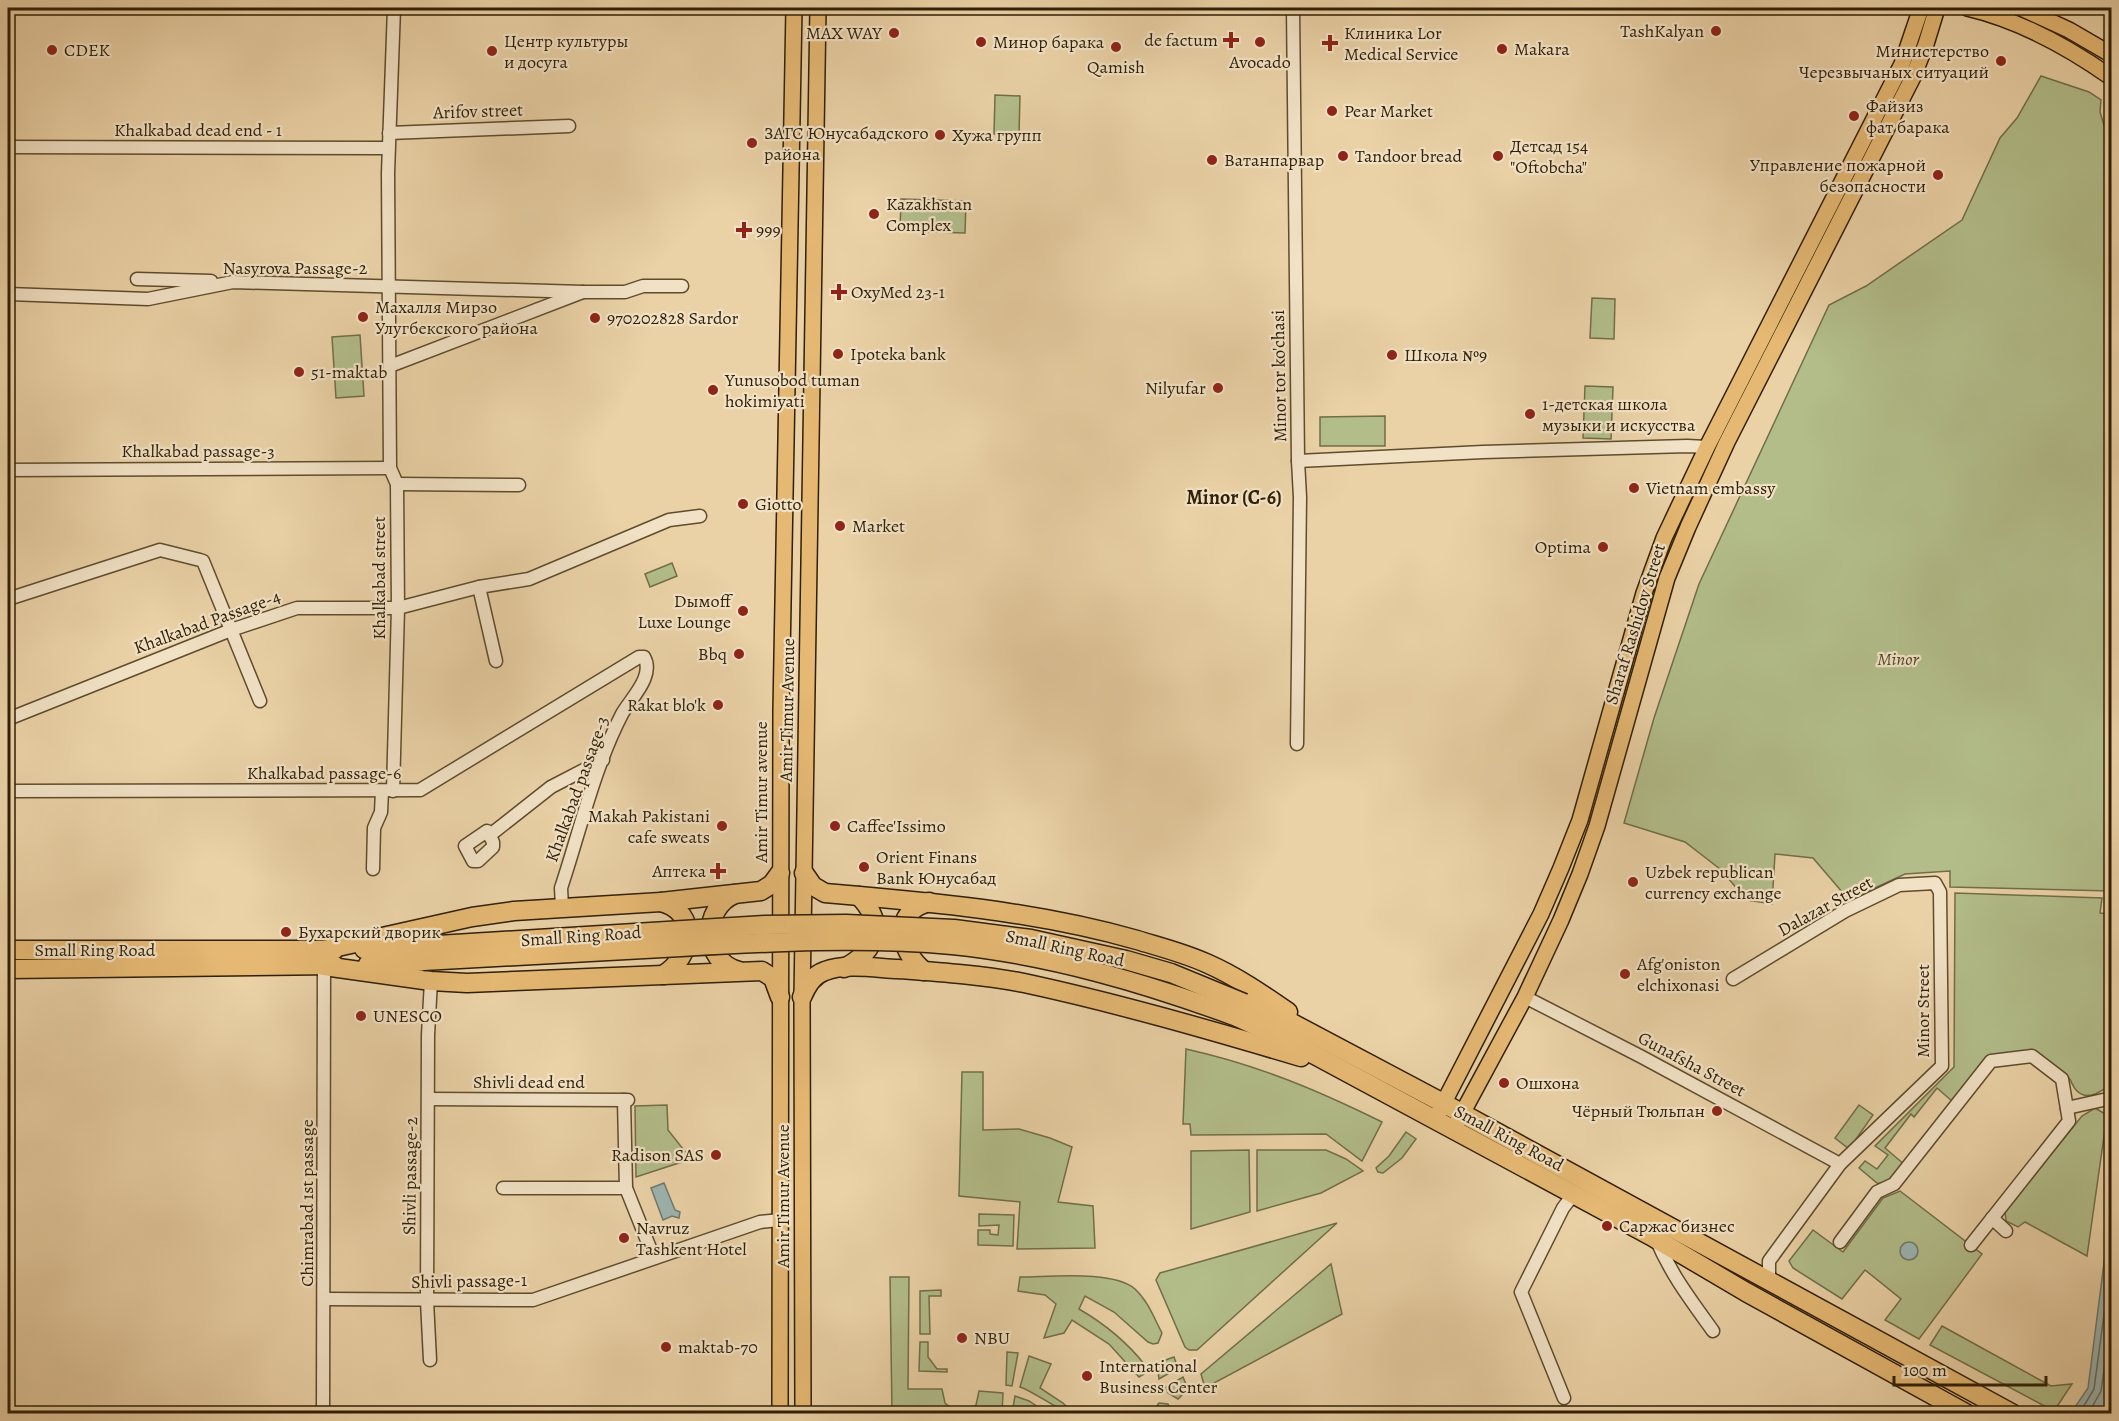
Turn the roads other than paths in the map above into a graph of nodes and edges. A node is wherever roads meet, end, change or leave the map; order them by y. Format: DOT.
graph roads {
  1 [pos="394,8"];
  2 [pos="794,8"];
  3 [pos="818,8"];
  4 [pos="1293,8"];
  5 [pos="1921,8"];
  6 [pos="1937,8"];
  7 [pos="1967,8"];
  8 [pos="2021,8"];
  9 [pos="2112,55"];
  10 [pos="2112,78"];
  11 [pos="569,126"];
  12 [pos="389,133"];
  13 [pos="8,147"];
  14 [pos="388,148"];
  15 [pos="814,218"];
  16 [pos="789,221"];
  17 [pos="137,279"];
  18 [pos="233,282"];
  19 [pos="682,286"];
  20 [pos="388,287"];
  21 [pos="583,292"];
  22 [pos="8,294"];
  23 [pos="390,366"];
  24 [pos="1707,447"];
  25 [pos="1298,461"];
  26 [pos="390,468"];
  27 [pos="8,470"];
  28 [pos="397,484"];
  29 [pos="519,485"];
  30 [pos="700,516"];
  31 [pos="479,587"];
  32 [pos="8,599"];
  33 [pos="398,608"];
  34 [pos="231,630"];
  35 [pos="807,640"];
  36 [pos="782,641"];
  37 [pos="639,657"];
  38 [pos="496,661"];
  39 [pos="260,701"];
  40 [pos="8,719"];
  41 [pos="1297,744"];
  42 [pos="603,760"];
  43 [pos="8,790"];
  44 [pos="387,791"];
  45 [pos="490,836"];
  46 [pos="373,869"];
  47 [pos="780,873"];
  48 [pos="804,873"];
  49 [pos="1938,886"];
  50 [pos="737,894"];
  51 [pos="859,896"];
  52 [pos="661,902"];
  53 [pos="931,902"];
  54 [pos="562,907"];
  55 [pos="8,950"];
  56 [pos="324,958"];
  57 [pos="844,968"];
  58 [pos="8,969"];
  59 [pos="924,971"];
  60 [pos="740,972"];
  61 [pos="663,975"];
  62 [pos="1733,979"];
  63 [pos="431,986"];
  64 [pos="780,996"];
  65 [pos="802,997"];
  66 [pos="1525,997"];
  67 [pos="1241,1010"];
  68 [pos="1339,1047"];
  69 [pos="1335,1067"];
  70 [pos="2112,1098"];
  71 [pos="429,1099"];
  72 [pos="1443,1103"];
  73 [pos="2067,1108"];
  74 [pos="1462,1113"];
  75 [pos="1434,1120"];
  76 [pos="1453,1131"];
  77 [pos="1840,1164"];
  78 [pos="503,1188"];
  79 [pos="626,1188"];
  80 [pos="1573,1195"];
  81 [pos="1992,1218"];
  82 [pos="780,1220"];
  83 [pos="2006,1231"];
  84 [pos="1656,1239"];
  85 [pos="1840,1242"];
  86 [pos="1971,1245"];
  87 [pos="654,1258"];
  88 [pos="1769,1281"];
  89 [pos="325,1299"];
  90 [pos="427,1301"];
  91 [pos="1832,1314"];
  92 [pos="1713,1331"];
  93 [pos="1822,1334"];
  94 [pos="430,1360"];
  95 [pos="780,1390"];
  96 [pos="803,1390"];
  97 [pos="1564,1398"];
  98 [pos="323,1413"];
  99 [pos="780,1413"];
  100 [pos="803,1413"];
  101 [pos="1967,1413"];
  102 [pos="2013,1413"];
  1 -- 12 [label="street, Khalkabad street"];
  2 -- 16 [label="main road"];
  3 -- 15 [label="main road, Amir Timur Avenue"];
  4 -- 25 [label="street, Minor tor ko'chasi"];
  5 -- 24 [label="main road, Sharaf Rashidov Street"];
  6 -- 66 [label="main road, Sharaf Rashidov Street"];
  7 -- 10 [label="main road"];
  8 -- 9 [label="main road"];
  11 -- 12 [label="street, Arifov street"];
  12 -- 14 [label="street, Khalkabad street"];
  13 -- 14 [label="street, Khalkabad dead end - 1"];
  14 -- 20 [label="street, Khalkabad street"];
  15 -- 16 [label="main road"];
  15 -- 35 [label="main road, Amir Timur Avenue"];
  16 -- 36 [label="main road, Amir Timur avenue"];
  17 -- 18 [label="street"];
  18 -- 20 [label="street, Nasyrova Passage-2"];
  18 -- 22 [label="street, Nasyrova Passage-2"];
  19 -- 21 [label="street"];
  20 -- 21 [label="street, Nasyrova Passage-2"];
  20 -- 23 [label="street, Khalkabad street"];
  21 -- 23 [label="street"];
  23 -- 26 [label="street, Khalkabad street"];
  24 -- 25 [label="street"];
  24 -- 72 [label="main road, Sharaf Rashidov Street"];
  25 -- 41 [label="street, Minor tor ko'chasi"];
  26 -- 27 [label="street, Khalkabad passage-3"];
  26 -- 28 [label="street, Khalkabad street"];
  28 -- 29 [label="street"];
  28 -- 33 [label="street, Khalkabad street"];
  30 -- 31 [label="street, Khalkabad Passage-4"];
  31 -- 33 [label="street, Khalkabad Passage-4"];
  31 -- 38 [label="street"];
  32 -- 34 [label="street"];
  33 -- 34 [label="street, Khalkabad Passage-4"];
  33 -- 44 [label="street, Khalkabad street"];
  34 -- 39 [label="street"];
  34 -- 40 [label="street, Khalkabad Passage-4"];
  35 -- 36 [label="main road"];
  35 -- 48 [label="main road, Amir Timur Avenue"];
  36 -- 47 [label="main road, Amir Timur avenue"];
  37 -- 42 [label="street, Khalkabad passage-3"];
  37 -- 44 [label="street, Khalkabad passage-6"];
  42 -- 45 [label="street"];
  42 -- 54 [label="street, Khalkabad passage-3"];
  43 -- 44 [label="street, Khalkabad passage-6"];
  44 -- 46 [label="street, Khalkabad street"];
  47 -- 50 [label="highway"];
  47 -- 64 [label="main road, Amir Timur Avenue"];
  48 -- 51 [label="highway"];
  48 -- 65 [label="main road, Amir Timur Avenue"];
  49 -- 62 [label="street, Dalazar Street"];
  49 -- 77 [label="street, Minor Street"];
  50 -- 52 [label="highway"];
  50 -- 60 [label="highway"];
  51 -- 53 [label="highway"];
  51 -- 57 [label="highway"];
  52 -- 54 [label="highway"];
  52 -- 61 [label="highway"];
  53 -- 59 [label="highway"];
  53 -- 68 [label="highway"];
  54 -- 56 [label="highway"];
  55 -- 56 [label="highway, Small Ring Road"];
  56 -- 58 [label="highway, Small Ring Road"];
  56 -- 63 [label="highway"];
  56 -- 67 [label="highway, Small Ring Road, bridge"];
  56 -- 89 [label="street, Chimrabad 1st passage"];
  57 -- 59 [label="highway"];
  57 -- 65 [label="highway"];
  59 -- 69 [label="highway"];
  60 -- 61 [label="highway"];
  60 -- 64 [label="highway"];
  61 -- 63 [label="highway"];
  63 -- 71 [label="street, Shivli passage-2"];
  64 -- 82 [label="main road, Amir Timur Avenue"];
  65 -- 96 [label="main road, Amir Timur Avenue"];
  66 -- 74 [label="main road, Sharaf Rashidov Street"];
  66 -- 77 [label="street, Gunafsha Street"];
  67 -- 68 [label="highway, Small Ring Road"];
  67 -- 69 [label="highway, Small Ring Road"];
  68 -- 72 [label="highway, Small Ring Road"];
  69 -- 75 [label="highway, Small Ring Road"];
  70 -- 73 [label="street"];
  71 -- 79 [label="street, Shivli dead end"];
  71 -- 90 [label="street, Shivli passage-2"];
  72 -- 74 [label="highway, Small Ring Road"];
  72 -- 75 [label="main road, Sharaf Rashidov Street"];
  73 -- 81 [label="street"];
  73 -- 85 [label="street"];
  74 -- 76 [label="main road, Sharaf Rashidov Street"];
  74 -- 88 [label="highway, Small Ring Road"];
  75 -- 76 [label="highway, Small Ring Road"];
  76 -- 80 [label="highway, Small Ring Road"];
  77 -- 88 [label="street, Minor Street"];
  78 -- 79 [label="street"];
  79 -- 87 [label="street"];
  80 -- 84 [label="highway, Small Ring Road"];
  80 -- 97 [label="street"];
  81 -- 83 [label="street"];
  81 -- 86 [label="street"];
  82 -- 87 [label="street, Shivli passage-1"];
  82 -- 95 [label="main road, Amir Timur Avenue"];
  84 -- 92 [label="street"];
  84 -- 93 [label="highway, Small Ring Road"];
  87 -- 90 [label="street, Shivli passage-1"];
  88 -- 91 [label="highway, Small Ring Road"];
  89 -- 90 [label="street, Shivli passage-1"];
  89 -- 98 [label="street, Chimrabad 1st passage"];
  90 -- 94 [label="street, Shivli passage-2"];
  91 -- 93 [label="highway"];
  91 -- 102 [label="highway, Small Ring Road"];
  93 -- 101 [label="highway, Small Ring Road"];
  95 -- 96 [label="main road"];
  95 -- 99 [label="main road, Amir Timur Avenue"];
  96 -- 100 [label="main road, Amir Timur Avenue"];
}
